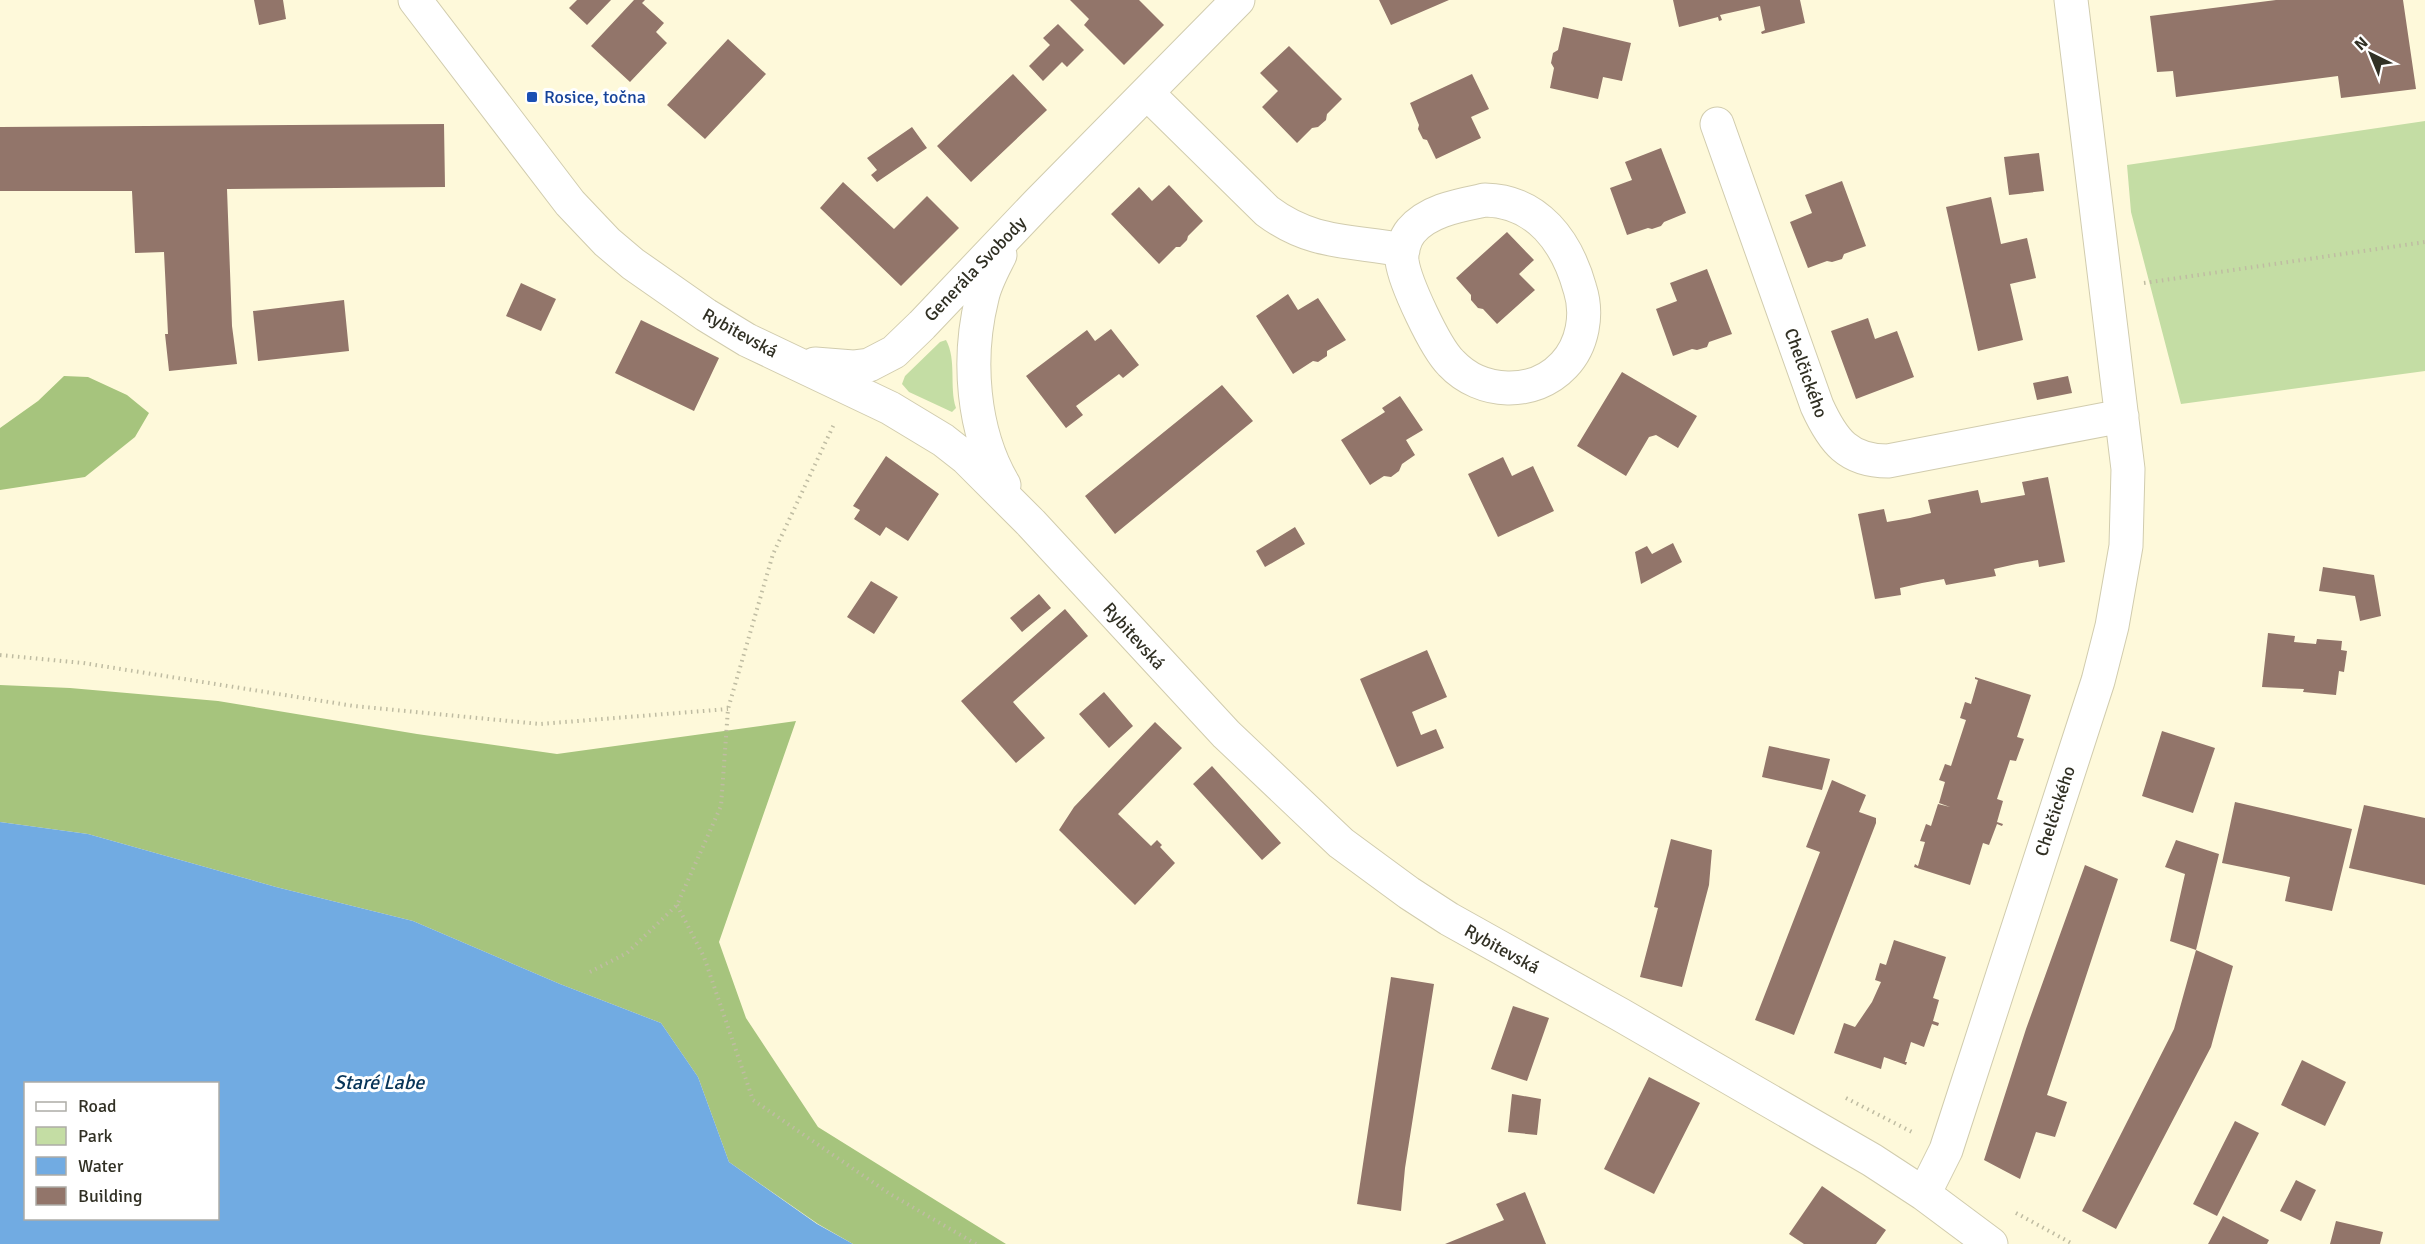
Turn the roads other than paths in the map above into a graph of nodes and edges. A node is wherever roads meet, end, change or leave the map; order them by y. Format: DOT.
graph roads {
  1 [pos="415,0"];
  2 [pos="1238,0"];
  3 [pos="2072,0"];
  4 [pos="1147,93"];
  5 [pos="1717,124"];
  6 [pos="1038,203"];
  7 [pos="1403,250"];
  8 [pos="770,350"];
  9 [pos="2122,416"];
  10 [pos="1031,523"];
  11 [pos="1924,1194"];
  12 [pos="1991,1244"];
  1 -- 8 [label="street, Rybitevská"];
  2 -- 4 [label="street, Generála Svobody"];
  3 -- 9 [label="street, Chelčického"];
  4 -- 6 [label="street, Generála Svobody"];
  4 -- 7 [label="street"];
  5 -- 9 [label="street, Chelčického"];
  6 -- 8 [label="street, Generála Svobody"];
  6 -- 10 [label="street"];
  7 -- 7 [label="street"];
  8 -- 10 [label="street, Rybitevská"];
  9 -- 11 [label="street, Chelčického"];
  10 -- 11 [label="street, Rybitevská"];
  11 -- 12 [label="street, Rybitevská"];
}
